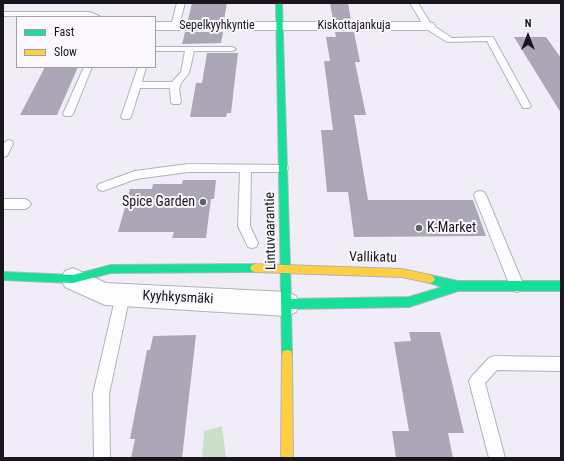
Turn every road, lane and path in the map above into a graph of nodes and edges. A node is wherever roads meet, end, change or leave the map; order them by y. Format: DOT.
graph roads {
  1 [pos="181,3"];
  2 [pos="279,3"];
  3 [pos="414,3"];
  4 [pos="4,14"];
  5 [pos="95,16"];
  6 [pos="175,26"];
  7 [pos="280,26"];
  8 [pos="428,26"];
  9 [pos="156,27"];
  10 [pos="156,49"];
  11 [pos="190,49"];
  12 [pos="232,49"];
  13 [pos="88,68"];
  14 [pos="142,68"];
  15 [pos="136,84"];
  16 [pos="176,84"];
  17 [pos="176,102"];
  18 [pos="526,106"];
  19 [pos="68,114"];
  20 [pos="126,117"];
  21 [pos="246,168"];
  22 [pos="283,168"];
  23 [pos="103,187"];
  24 [pos="480,195"];
  25 [pos="3,204"];
  26 [pos="25,204"];
  27 [pos="252,243"];
  28 [pos="285,268"];
  29 [pos="3,276"];
  30 [pos="73,279"];
  31 [pos="458,286"];
  32 [pos="517,286"];
  33 [pos="561,286"];
  34 [pos="123,295"];
  35 [pos="287,304"];
  36 [pos="561,364"];
  37 [pos="102,458"];
  38 [pos="287,458"];
  39 [pos="497,458"];
  1 -- 6 [label="lane"];
  2 -- 7 [label="street, Lintuvaarantie"];
  3 -- 8 [label="lane"];
  4 -- 5 [label="lane"];
  6 -- 7 [label="street, Sepelkyyhkyntie"];
  6 -- 9 [label="street, Sepelkyyhkyntie"];
  7 -- 8 [label="street, Kiskottajankuja"];
  7 -- 22 [label="street, Lintuvaarantie"];
  8 -- 18 [label="lane"];
  10 -- 11 [label="lane"];
  11 -- 12 [label="lane"];
  11 -- 16 [label="lane"];
  13 -- 19 [label="lane"];
  14 -- 15 [label="lane"];
  15 -- 16 [label="lane"];
  15 -- 20 [label="lane"];
  16 -- 17 [label="lane"];
  21 -- 22 [label="lane"];
  21 -- 23 [label="lane"];
  21 -- 27 [label="lane"];
  22 -- 28 [label="street, Lintuvaarantie"];
  24 -- 32 [label="lane"];
  25 -- 26 [label="lane"];
  28 -- 30 [label="street, Kyyhkysmäki"];
  28 -- 31 [label="street, Vallikatu"];
  28 -- 35 [label="street, Lintuvaarantie"];
  29 -- 30 [label="street, Kyyhkysmäki"];
  30 -- 34 [label="street, Kyyhkysmäki"];
  31 -- 32 [label="street, Vallikatu"];
  31 -- 35 [label="street, Vallikatu"];
  32 -- 33 [label="street, Vallikatu"];
  34 -- 35 [label="street, Kyyhkysmäki"];
  34 -- 37 [label="lane"];
  35 -- 38 [label="street, Lintuvaarantie"];
  36 -- 39 [label="lane"];
}
